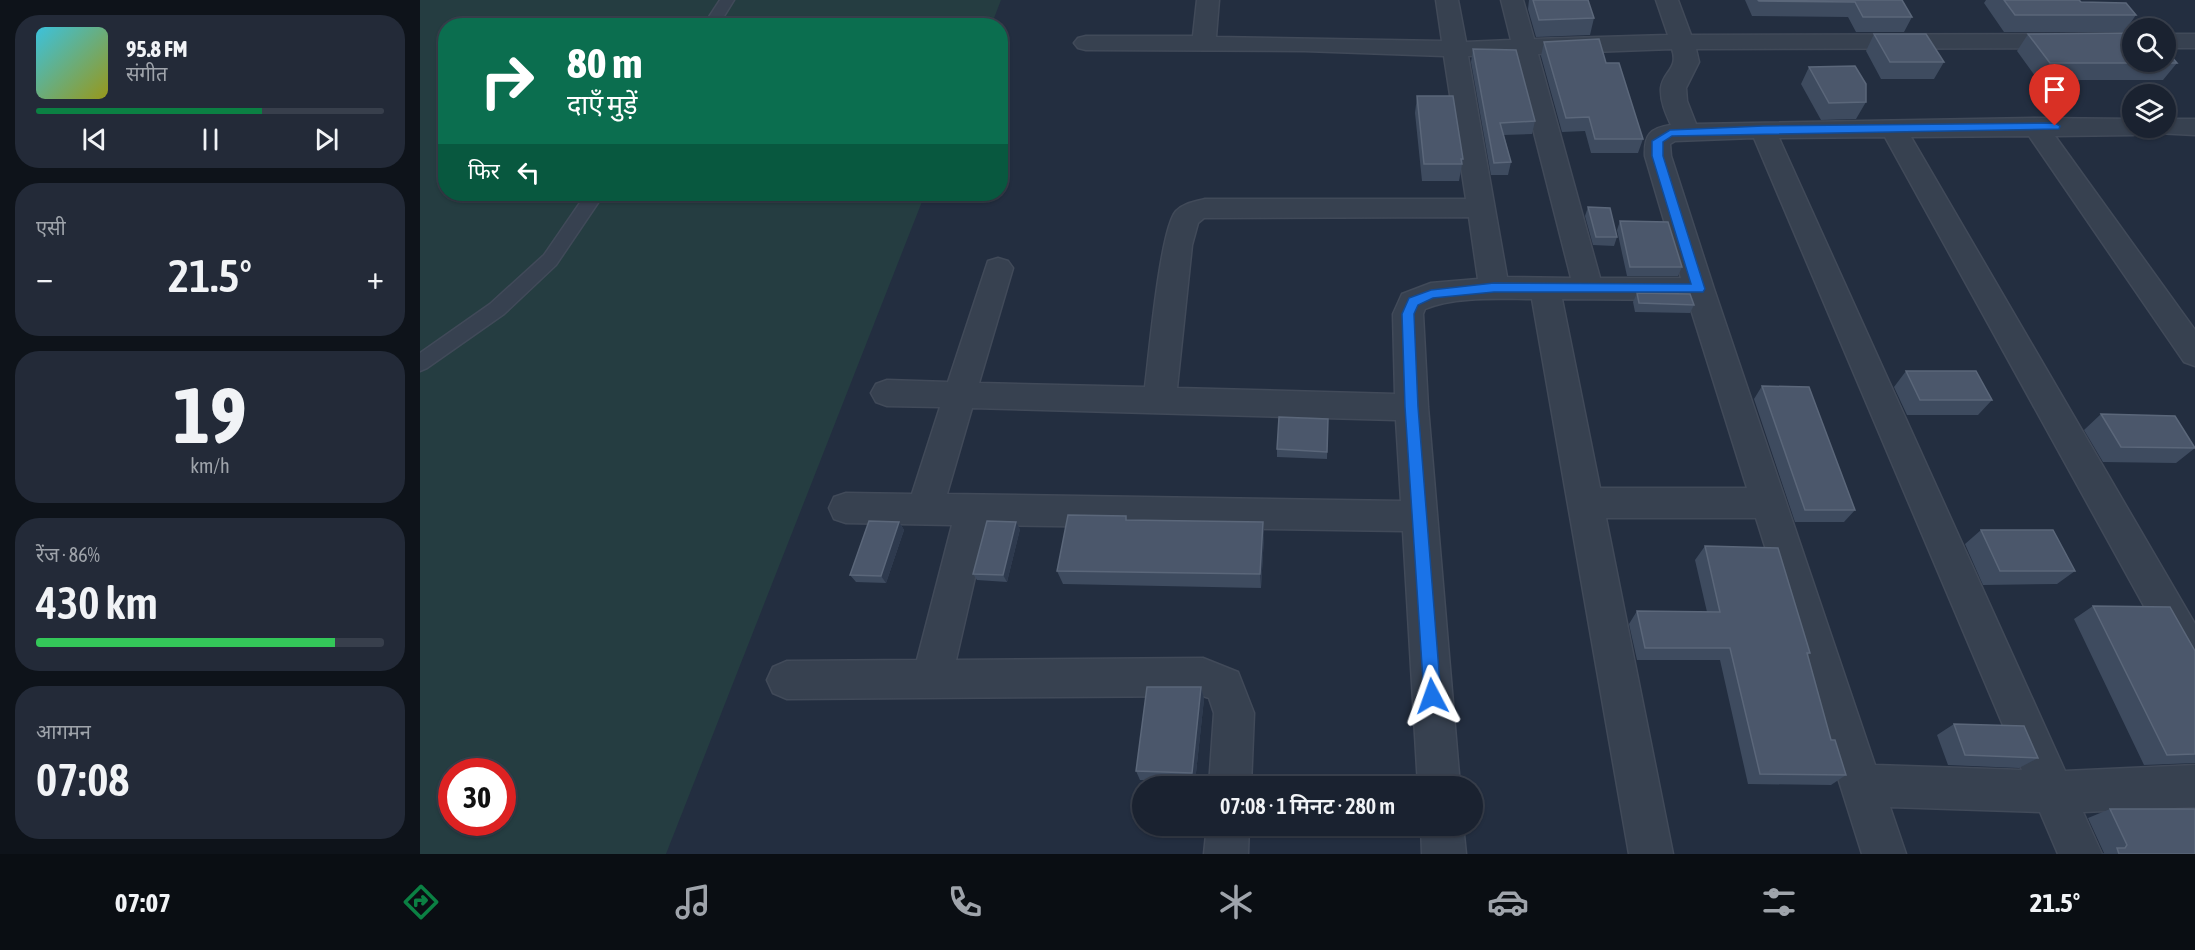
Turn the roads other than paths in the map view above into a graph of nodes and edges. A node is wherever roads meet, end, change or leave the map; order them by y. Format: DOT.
graph roads {
  1 [pos="727,0"];
  2 [pos="1208,0"];
  3 [pos="1447,0"];
  4 [pos="1512,0"];
  5 [pos="1667,0"];
  6 [pos="1909,17"];
  7 [pos="715,18"];
  8 [pos="2122,31"];
  9 [pos="2176,41"];
  10 [pos="2195,41"];
  11 [pos="1682,42"];
  12 [pos="1925,42"];
  13 [pos="1086,43"];
  14 [pos="1204,44"];
  15 [pos="1525,47"];
  16 [pos="1455,49"];
  17 [pos="2035,126"];
  18 [pos="2122,127"];
  19 [pos="2180,127"];
  20 [pos="1893,128"];
  21 [pos="1763,130"];
  22 [pos="1672,137"];
  23 [pos="2195,147"];
  24 [pos="591,201"];
  25 [pos="1481,208"];
  26 [pos="998,268"];
  27 [pos="1545,287"];
  28 [pos="1494,288"];
  29 [pos="1588,288"];
  30 [pos="1699,289"];
  31 [pos="2195,354"];
  32 [pos="420,363"];
  33 [pos="887,393"];
  34 [pos="960,395"];
  35 [pos="1160,400"];
  36 [pos="1412,407"];
  37 [pos="1585,503"];
  38 [pos="1770,503"];
  39 [pos="846,508"];
  40 [pos="926,509"];
  41 [pos="973,510"];
  42 [pos="1419,516"];
  43 [pos="2195,660"];
  44 [pos="932,679"];
  45 [pos="788,680"];
  46 [pos="1231,776"];
  47 [pos="1438,776"];
  48 [pos="1863,785"];
  49 [pos="2195,786"];
  50 [pos="2054,792"];
  51 [pos="1227,836"];
  52 [pos="1443,836"];
  53 [pos="1226,854"];
  54 [pos="1444,854"];
  55 [pos="1650,854"];
  56 [pos="1884,854"];
  57 [pos="2080,854"];
  1 -- 7 [label="lane"];
  2 -- 14 [label="street"];
  3 -- 16 [label="street"];
  4 -- 15 [label="street"];
  5 -- 11 [label="street"];
  6 -- 12 [label="street"];
  8 -- 12 [label="street"];
  9 -- 10 [label="street"];
  11 -- 12 [label="street"];
  11 -- 15 [label="street"];
  11 -- 22 [label="street"];
  13 -- 14 [label="street"];
  14 -- 16 [label="street"];
  15 -- 16 [label="street"];
  15 -- 29 [label="street"];
  16 -- 25 [label="street"];
  17 -- 18 [label="street"];
  17 -- 20 [label="street"];
  17 -- 31 [label="street"];
  19 -- 23 [label="street"];
  20 -- 21 [label="street"];
  20 -- 43 [label="street"];
  21 -- 22 [label="street"];
  21 -- 50 [label="street"];
  22 -- 30 [label="street"];
  24 -- 32 [label="lane"];
  25 -- 28 [label="street"];
  25 -- 35 [label="street"];
  26 -- 34 [label="street"];
  27 -- 28 [label="street"];
  27 -- 29 [label="street"];
  27 -- 37 [label="street"];
  28 -- 36 [label="street"];
  29 -- 30 [label="street"];
  30 -- 38 [label="street"];
  33 -- 34 [label="street"];
  34 -- 35 [label="street"];
  34 -- 40 [label="street"];
  35 -- 36 [label="street"];
  36 -- 42 [label="street"];
  37 -- 38 [label="street"];
  37 -- 55 [label="street"];
  38 -- 48 [label="street"];
  39 -- 40 [label="street"];
  40 -- 41 [label="street"];
  41 -- 42 [label="street"];
  41 -- 44 [label="street"];
  42 -- 47 [label="street"];
  44 -- 45 [label="street"];
  44 -- 46 [label="street"];
  48 -- 50 [label="street"];
  48 -- 56 [label="street"];
  49 -- 50 [label="street"];
  50 -- 57 [label="street"];
  51 -- 53 [label="street"];
  52 -- 54 [label="street"];
}
